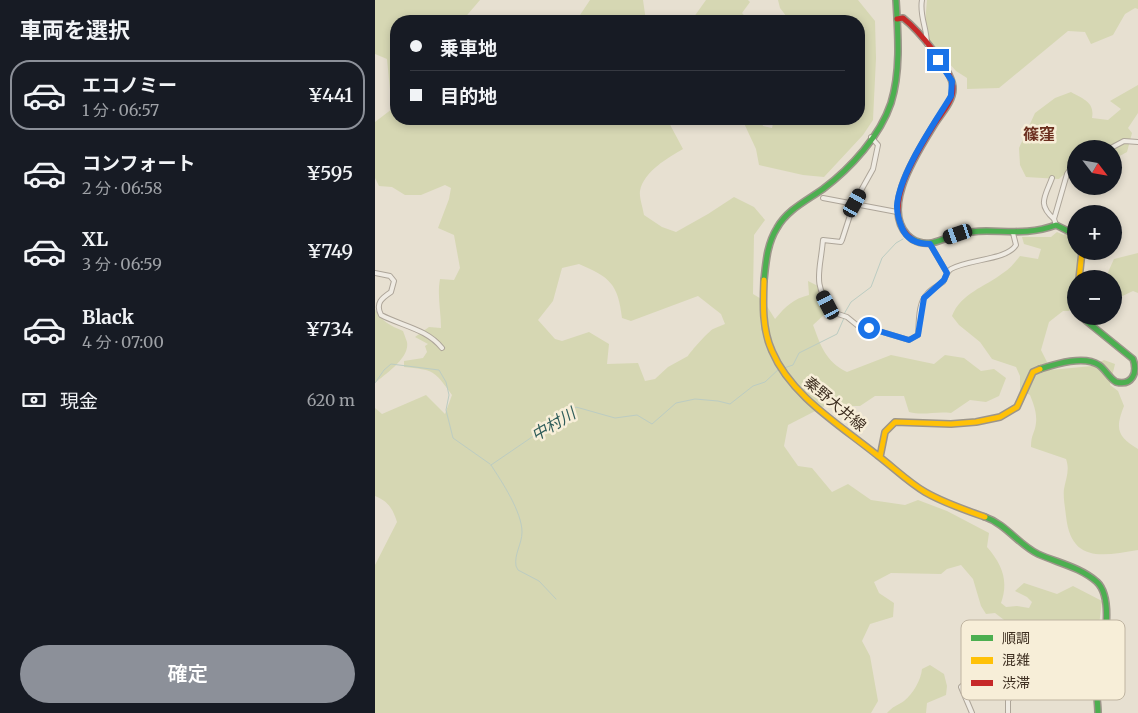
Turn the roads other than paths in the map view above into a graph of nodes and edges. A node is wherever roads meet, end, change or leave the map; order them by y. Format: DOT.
graph roads {
  1 [pos="896,0"];
  2 [pos="922,0"];
  3 [pos="897,18"];
  4 [pos="927,44"];
  5 [pos="871,137"];
  6 [pos="1123,142"];
  7 [pos="1138,142"];
  8 [pos="1067,174"];
  9 [pos="1052,178"];
  10 [pos="823,198"];
  11 [pos="855,203"];
  12 [pos="897,212"];
  13 [pos="1055,222"];
  14 [pos="1067,230"];
  15 [pos="1013,233"];
  16 [pos="930,244"];
  17 [pos="375,273"];
  18 [pos="947,273"];
  19 [pos="393,285"];
  20 [pos="399,287"];
  21 [pos="1091,325"];
  22 [pos="442,348"];
  23 [pos="880,457"];
  24 [pos="1106,620"];
  25 [pos="966,700"];
  26 [pos="1008,700"];
  27 [pos="1097,700"];
  28 [pos="972,713"];
  29 [pos="1008,713"];
  30 [pos="1098,713"];
  1 -- 3 [label="main road, 秦野大井線"];
  2 -- 4 [label="street"];
  3 -- 4 [label="main road"];
  3 -- 5 [label="main road, 秦野大井線"];
  4 -- 12 [label="main road"];
  5 -- 11 [label="street"];
  5 -- 23 [label="main road, 秦野大井線"];
  6 -- 7 [label="street"];
  8 -- 13 [label="street"];
  9 -- 13 [label="street"];
  10 -- 11 [label="street"];
  11 -- 12 [label="street"];
  11 -- 18 [label="street"];
  12 -- 16 [label="main road"];
  13 -- 14 [label="main road"];
  13 -- 15 [label="main road"];
  15 -- 16 [label="main road"];
  15 -- 18 [label="street"];
  16 -- 18 [label="street"];
  17 -- 19 [label="street"];
  19 -- 20 [label="street"];
  19 -- 22 [label="street"];
  21 -- 23 [label="main road"];
  23 -- 24 [label="main road, 秦野大井線"];
  25 -- 28 [label="street"];
  26 -- 29 [label="street"];
  27 -- 30 [label="main road, 秦野大井線"];
}
